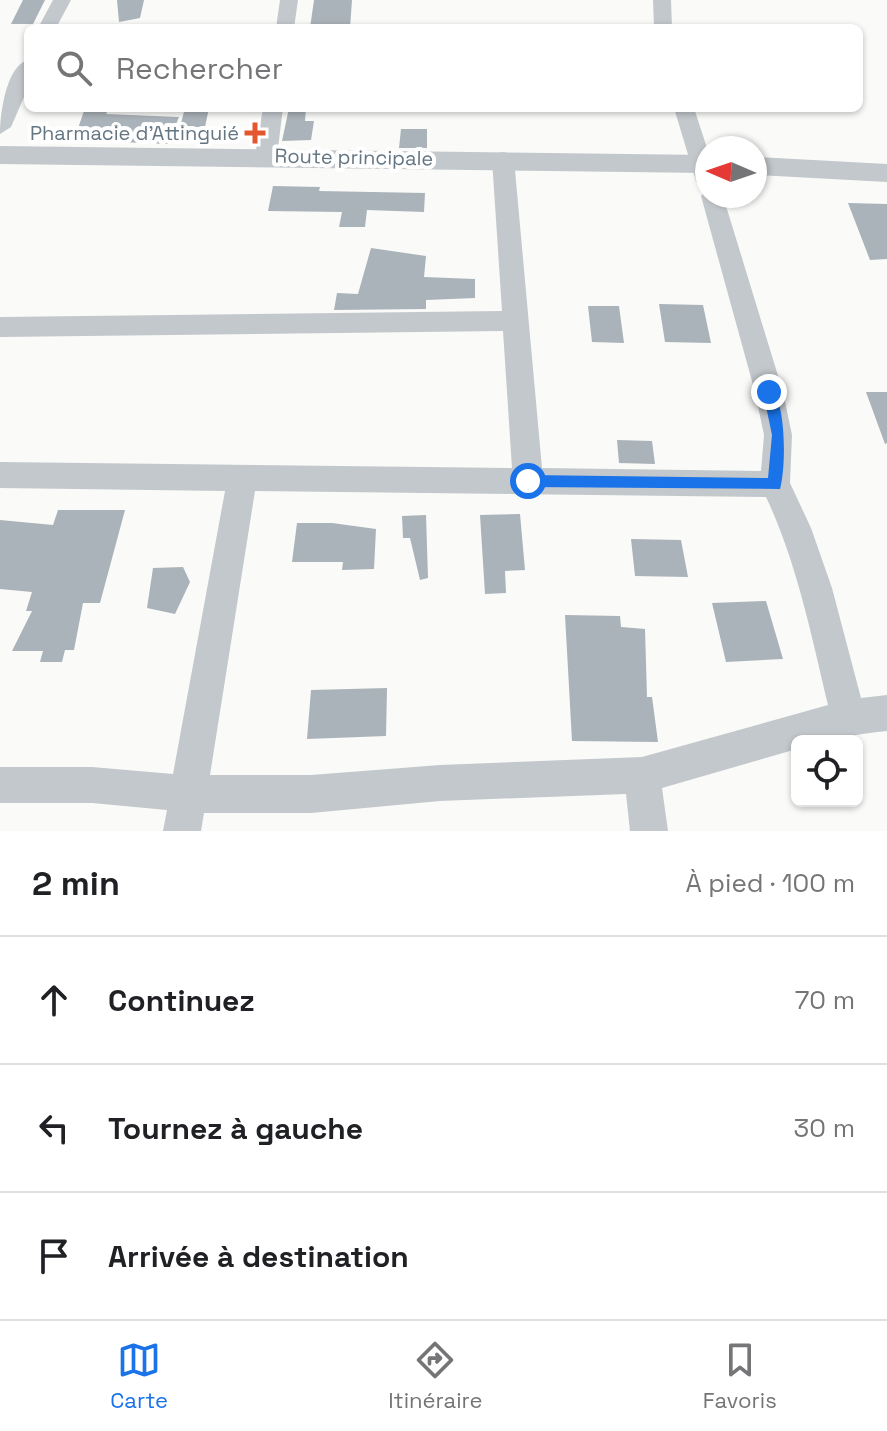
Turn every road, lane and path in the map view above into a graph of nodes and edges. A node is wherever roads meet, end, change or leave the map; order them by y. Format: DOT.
graph roads {
  1 [pos="62,0"];
  2 [pos="289,0"];
  3 [pos="662,0"];
  4 [pos="49,24"];
  5 [pos="286,24"];
  6 [pos="663,24"];
  7 [pos="0,64"];
  8 [pos="24,65"];
  9 [pos="24,74"];
  10 [pos="272,112"];
  11 [pos="685,112"];
  12 [pos="0,127"];
  13 [pos="695,140"];
  14 [pos="0,155"];
  15 [pos="266,156"];
  16 [pos="503,159"];
  17 [pos="767,167"];
  18 [pos="695,169"];
  19 [pos="887,173"];
  20 [pos="715,208"];
  21 [pos="516,321"];
  22 [pos="0,327"];
  23 [pos="0,475"];
  24 [pos="242,478"];
  25 [pos="528,481"];
  26 [pos="775,484"];
  27 [pos="887,713"];
  28 [pos="848,717"];
  29 [pos="642,775"];
  30 [pos="0,785"];
  31 [pos="189,794"];
  32 [pos="182,831"];
  33 [pos="649,831"];
  1 -- 4 [label="street"];
  2 -- 5 [label="street"];
  3 -- 6 [label="street"];
  7 -- 8 [label="street"];
  9 -- 12 [label="street"];
  10 -- 15 [label="street"];
  11 -- 13 [label="street"];
  14 -- 15 [label="street, Route principale"];
  15 -- 16 [label="street, Route principale"];
  16 -- 18 [label="street, Route principale"];
  16 -- 21 [label="street"];
  17 -- 19 [label="street"];
  20 -- 26 [label="street"];
  21 -- 22 [label="street"];
  21 -- 25 [label="street"];
  23 -- 24 [label="street"];
  24 -- 25 [label="street"];
  24 -- 31 [label="street"];
  25 -- 26 [label="street"];
  26 -- 28 [label="street"];
  27 -- 28 [label="street"];
  28 -- 29 [label="street"];
  29 -- 31 [label="street"];
  29 -- 33 [label="street"];
  30 -- 31 [label="street"];
  31 -- 32 [label="street"];
}
